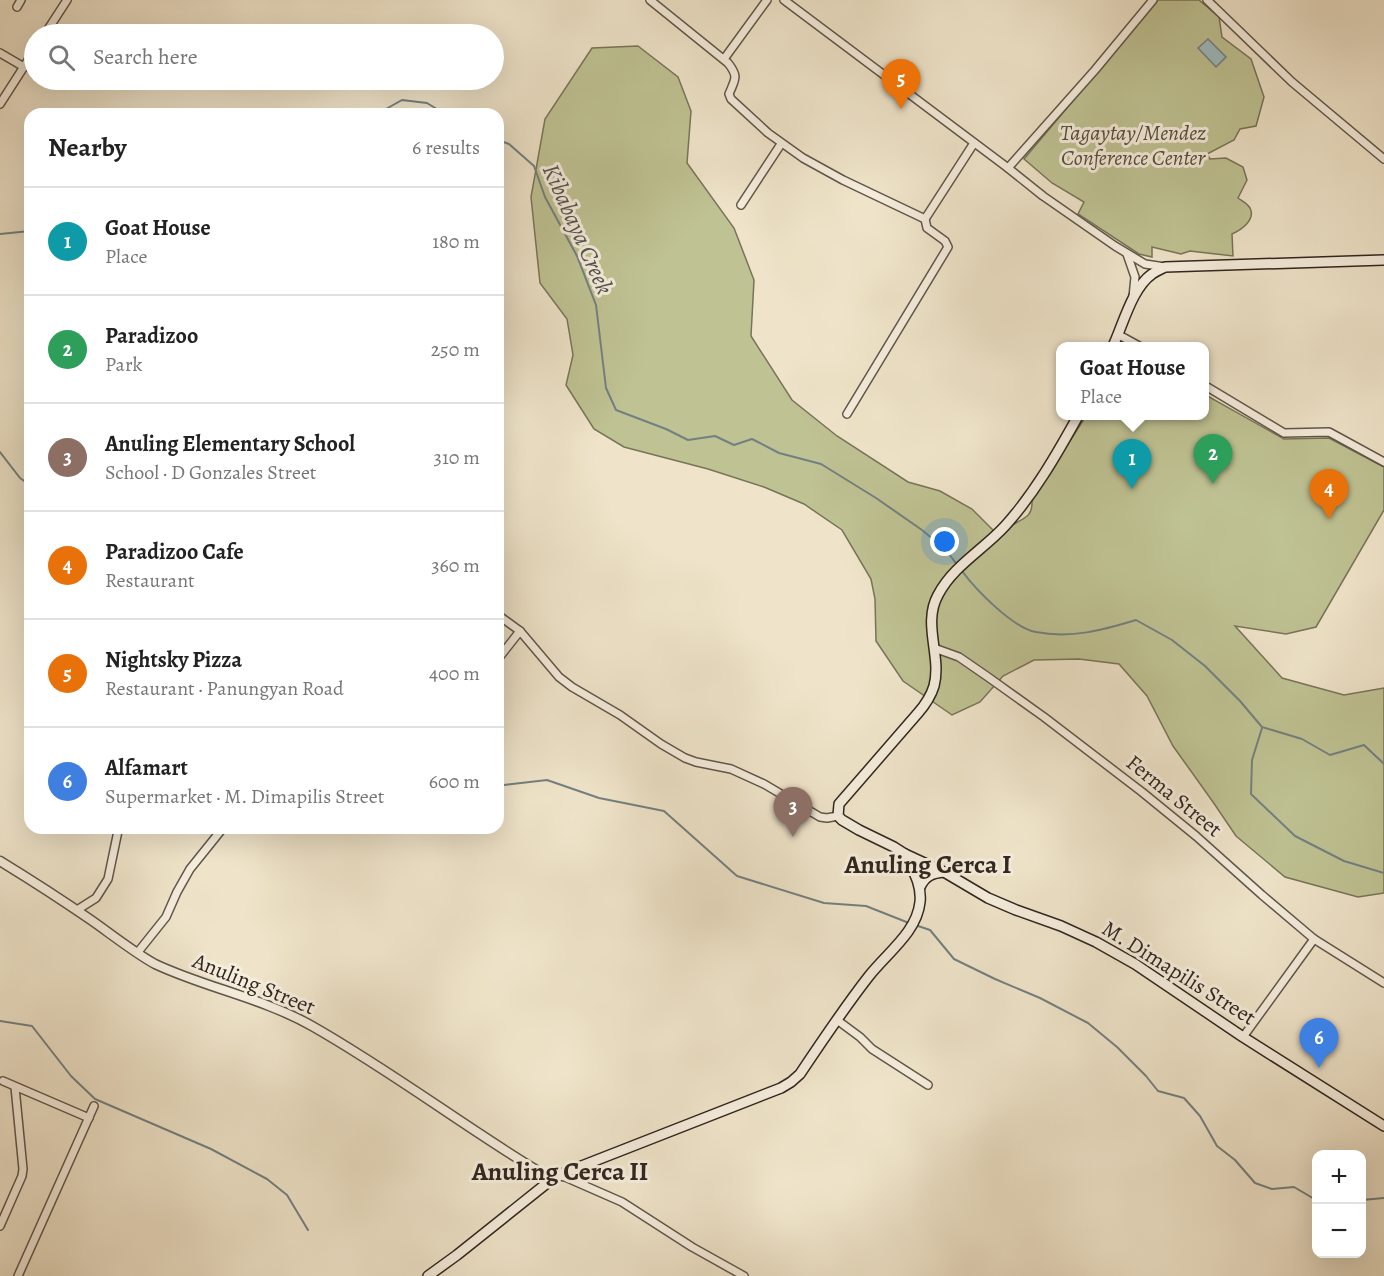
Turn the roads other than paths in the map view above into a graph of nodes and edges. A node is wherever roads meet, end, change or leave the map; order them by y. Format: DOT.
graph roads {
  1 [pos="67,0"];
  2 [pos="650,0"];
  3 [pos="767,0"];
  4 [pos="784,0"];
  5 [pos="1153,0"];
  6 [pos="1207,0"];
  7 [pos="51,24"];
  8 [pos="0,53"];
  9 [pos="724,58"];
  10 [pos="24,67"];
  11 [pos="0,104"];
  12 [pos="974,143"];
  13 [pos="781,144"];
  14 [pos="1384,159"];
  15 [pos="1008,168"];
  16 [pos="741,205"];
  17 [pos="925,219"];
  18 [pos="1127,254"];
  19 [pos="1384,260"];
  20 [pos="1166,267"];
  21 [pos="1133,299"];
  22 [pos="1119,334"];
  23 [pos="1115,342"];
  24 [pos="1132,342"];
  25 [pos="1209,389"];
  26 [pos="847,414"];
  27 [pos="1076,420"];
  28 [pos="1384,462"];
  29 [pos="504,619"];
  30 [pos="520,631"];
  31 [pos="934,648"];
  32 [pos="504,651"];
  33 [pos="838,816"];
  34 [pos="117,834"];
  35 [pos="218,834"];
  36 [pos="905,854"];
  37 [pos="0,861"];
  38 [pos="944,872"];
  39 [pos="920,887"];
  40 [pos="77,910"];
  41 [pos="1314,939"];
  42 [pos="138,952"];
  43 [pos="1384,983"];
  44 [pos="837,1020"];
  45 [pos="1243,1037"];
  46 [pos="3,1081"];
  47 [pos="928,1085"];
  48 [pos="15,1087"];
  49 [pos="94,1106"];
  50 [pos="88,1118"];
  51 [pos="1384,1126"];
  52 [pos="556,1176"];
  53 [pos="0,1226"];
  54 [pos="18,1276"];
  55 [pos="428,1276"];
  56 [pos="744,1276"];
  1 -- 7 [label="street"];
  2 -- 9 [label="street"];
  3 -- 9 [label="street"];
  4 -- 12 [label="street"];
  5 -- 15 [label="street"];
  6 -- 14 [label="street"];
  8 -- 10 [label="street"];
  9 -- 13 [label="street"];
  10 -- 11 [label="street"];
  12 -- 15 [label="street"];
  12 -- 17 [label="street"];
  13 -- 16 [label="street"];
  13 -- 17 [label="street"];
  15 -- 18 [label="street"];
  17 -- 26 [label="street"];
  18 -- 20 [label="street"];
  18 -- 21 [label="street"];
  19 -- 20 [label="main road"];
  20 -- 21 [label="main road"];
  21 -- 22 [label="main road"];
  22 -- 23 [label="main road"];
  22 -- 24 [label="street"];
  25 -- 28 [label="street"];
  27 -- 31 [label="main road"];
  29 -- 30 [label="street"];
  30 -- 32 [label="street"];
  30 -- 33 [label="street"];
  31 -- 33 [label="main road"];
  31 -- 41 [label="street, Ferma Street"];
  33 -- 36 [label="main road, M. Dimapilis Street"];
  34 -- 40 [label="street"];
  35 -- 42 [label="street"];
  36 -- 38 [label="main road, M. Dimapilis Street"];
  36 -- 39 [label="main road"];
  37 -- 40 [label="street, Anuling Street"];
  38 -- 39 [label="main road"];
  38 -- 45 [label="main road, M. Dimapilis Street"];
  39 -- 44 [label="main road"];
  40 -- 42 [label="street, Anuling Street"];
  41 -- 43 [label="street, Ferma Street"];
  41 -- 45 [label="street"];
  42 -- 52 [label="street, Anuling Street"];
  44 -- 47 [label="street"];
  44 -- 52 [label="main road"];
  45 -- 51 [label="main road, M. Dimapilis Street"];
  46 -- 48 [label="street"];
  48 -- 50 [label="street"];
  48 -- 53 [label="street"];
  49 -- 50 [label="street"];
  50 -- 54 [label="street"];
  52 -- 55 [label="main road"];
  52 -- 56 [label="street"];
}
